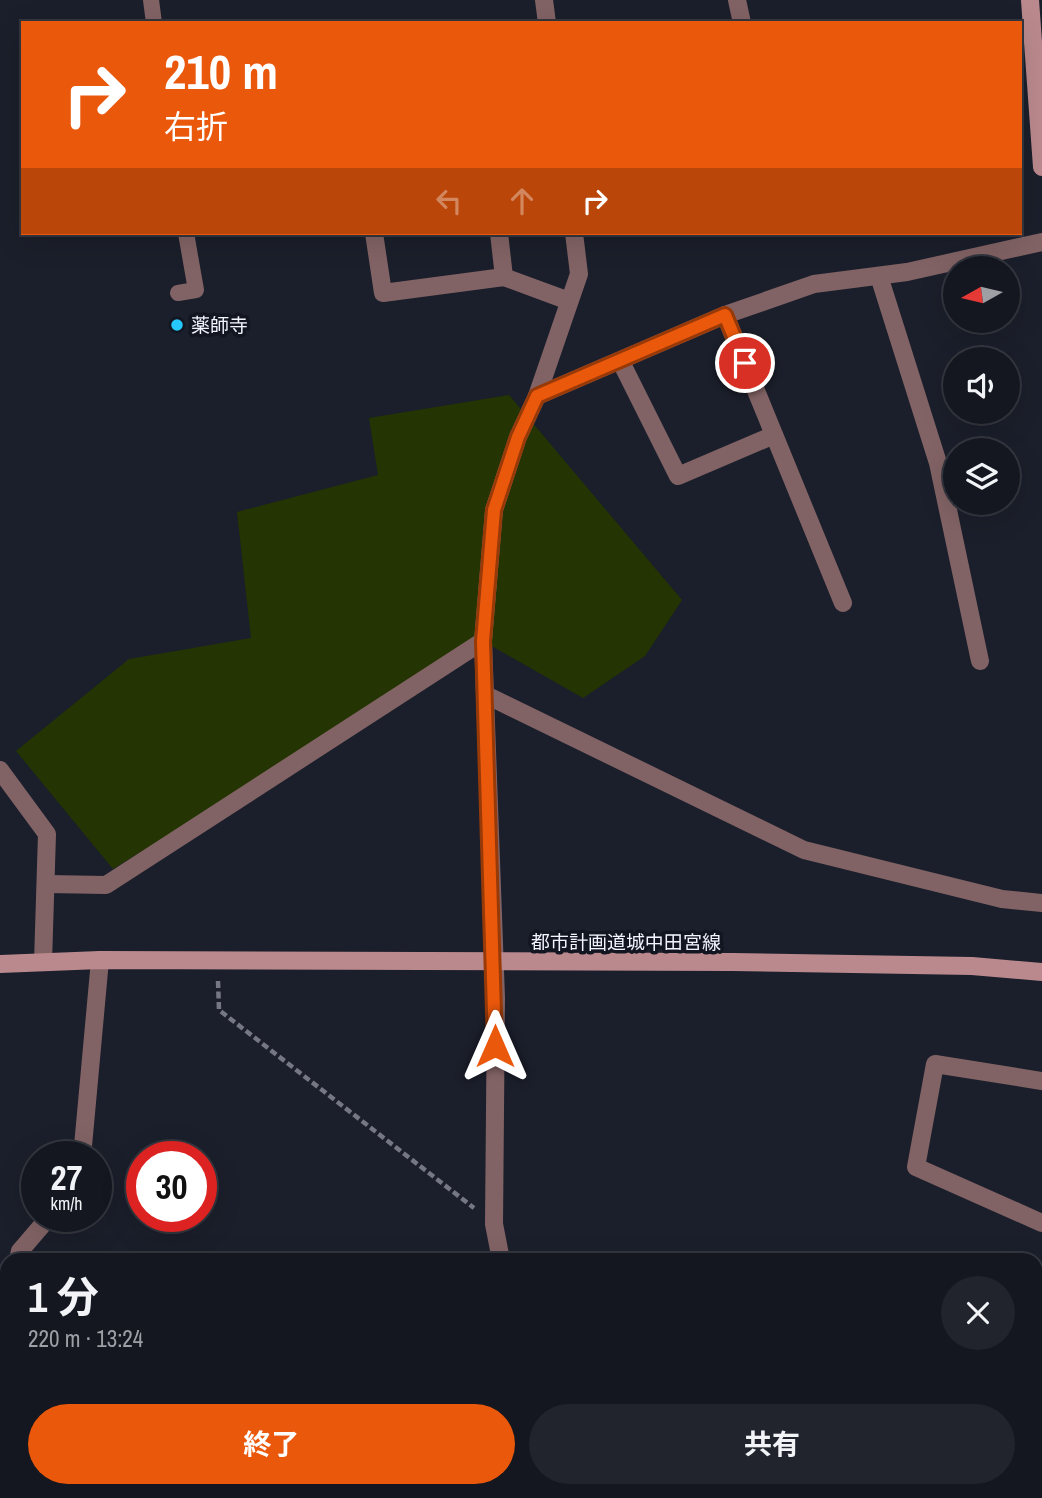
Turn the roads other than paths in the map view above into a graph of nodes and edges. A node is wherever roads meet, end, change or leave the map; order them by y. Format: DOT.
graph roads {
  1 [pos="151,0"];
  2 [pos="544,0"];
  3 [pos="737,0"];
  4 [pos="1030,0"];
  5 [pos="154,21"];
  6 [pos="547,21"];
  7 [pos="742,21"];
  8 [pos="1037,58"];
  9 [pos="1042,167"];
  10 [pos="186,235"];
  11 [pos="374,235"];
  12 [pos="499,235"];
  13 [pos="577,235"];
  14 [pos="1042,242"];
  15 [pos="879,276"];
  16 [pos="504,277"];
  17 [pos="178,293"];
  18 [pos="569,301"];
  19 [pos="725,315"];
  20 [pos="621,362"];
  21 [pos="537,396"];
  22 [pos="774,435"];
  23 [pos="843,603"];
  24 [pos="483,641"];
  25 [pos="980,661"];
  26 [pos="486,695"];
  27 [pos="0,770"];
  28 [pos="47,884"];
  29 [pos="1042,903"];
  30 [pos="100,960"];
  31 [pos="43,962"];
  32 [pos="0,964"];
  33 [pos="495,964"];
  34 [pos="1042,972"];
  35 [pos="1042,1081"];
  36 [pos="83,1141"];
  37 [pos="1042,1223"];
  38 [pos="36,1232"];
  39 [pos="20,1253"];
  40 [pos="500,1253"];
  1 -- 5 [label="lane"];
  2 -- 6 [label="street"];
  3 -- 7 [label="street"];
  4 -- 8 [label="street"];
  8 -- 9 [label="street"];
  10 -- 17 [label="lane"];
  11 -- 16 [label="street"];
  12 -- 16 [label="street"];
  13 -- 18 [label="street"];
  14 -- 15 [label="street"];
  15 -- 19 [label="street"];
  15 -- 25 [label="street"];
  16 -- 18 [label="street"];
  18 -- 21 [label="street"];
  19 -- 20 [label="street"];
  19 -- 22 [label="street"];
  20 -- 21 [label="street"];
  20 -- 22 [label="street"];
  21 -- 24 [label="street"];
  22 -- 23 [label="street"];
  24 -- 26 [label="street"];
  24 -- 28 [label="street"];
  26 -- 29 [label="street"];
  26 -- 33 [label="street"];
  27 -- 28 [label="street"];
  28 -- 31 [label="street"];
  30 -- 31 [label="street, 都市計画道城中田宮線"];
  30 -- 33 [label="street, 都市計画道城中田宮線"];
  30 -- 36 [label="street"];
  31 -- 32 [label="street, 都市計画道城中田宮線"];
  33 -- 34 [label="street, 都市計画道城中田宮線"];
  33 -- 40 [label="street"];
  35 -- 37 [label="street"];
  38 -- 39 [label="street"];
}
